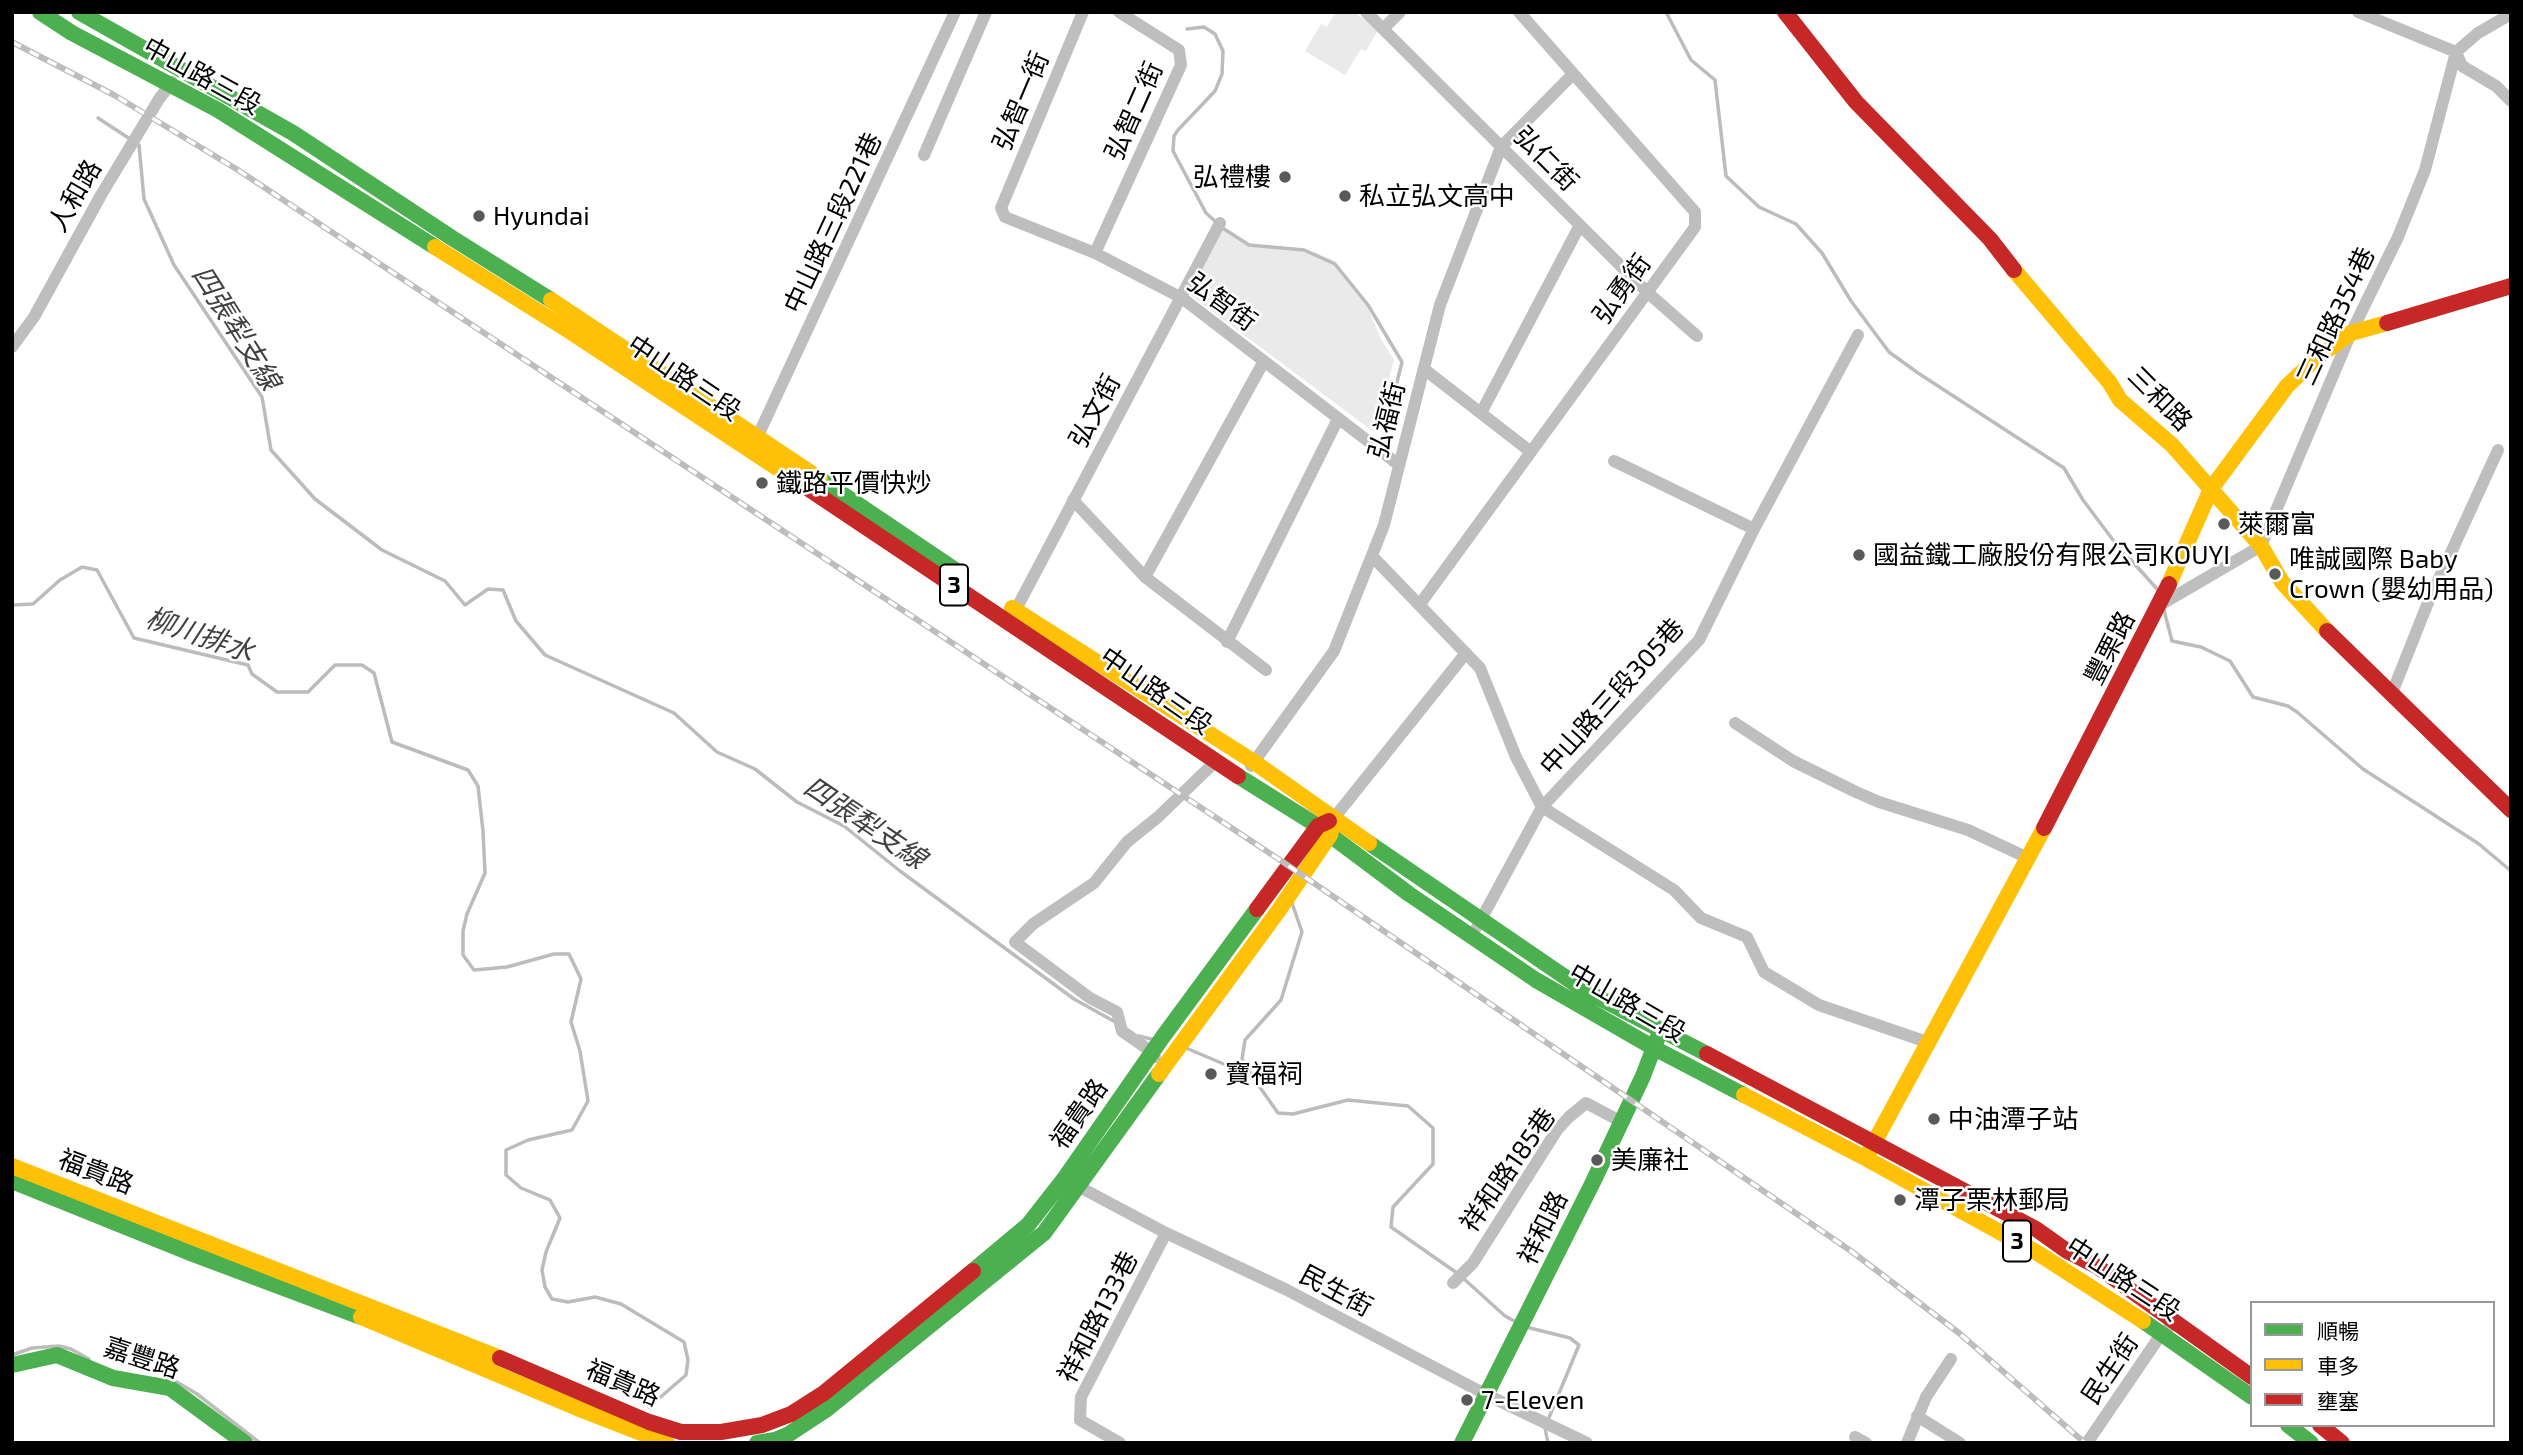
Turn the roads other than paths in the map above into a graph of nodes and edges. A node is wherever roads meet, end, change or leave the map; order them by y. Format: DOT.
graph roads {
  1 [pos="40,12"];
  2 [pos="79,12"];
  3 [pos="955,12"];
  4 [pos="986,12"];
  5 [pos="1083,12"];
  6 [pos="1119,12"];
  7 [pos="1366,12"];
  8 [pos="1400,12"];
  9 [pos="1520,12"];
  10 [pos="1785,12"];
  11 [pos="2358,12"];
  12 [pos="2511,14"];
  13 [pos="1383,29"];
  14 [pos="2456,52"];
  15 [pos="181,69"];
  16 [pos="1573,74"];
  17 [pos="170,85"];
  18 [pos="2511,101"];
  19 [pos="1501,147"];
  20 [pos="924,155"];
  21 [pos="1001,208"];
  22 [pos="1220,223"];
  23 [pos="1580,225"];
  24 [pos="1095,254"];
  25 [pos="2511,286"];
  26 [pos="1647,292"];
  27 [pos="1182,298"];
  28 [pos="2351,333"];
  29 [pos="1858,335"];
  30 [pos="1697,336"];
  31 [pos="12,347"];
  32 [pos="1264,361"];
  33 [pos="1423,369"];
  34 [pos="1481,413"];
  35 [pos="1338,419"];
  36 [pos="758,436"];
  37 [pos="2498,450"];
  38 [pos="751,452"];
  39 [pos="1531,452"];
  40 [pos="1614,461"];
  41 [pos="1399,465"];
  42 [pos="2211,489"];
  43 [pos="1073,500"];
  44 [pos="1754,528"];
  45 [pos="2260,547"];
  46 [pos="1372,556"];
  47 [pos="1145,578"];
  48 [pos="1420,604"];
  49 [pos="2159,605"];
  50 [pos="1013,616"];
  51 [pos="1227,642"];
  52 [pos="1466,653"];
  53 [pos="1266,670"];
  54 [pos="2392,693"];
  55 [pos="1735,723"];
  56 [pos="1215,762"];
  57 [pos="1254,762"];
  58 [pos="1244,780"];
  59 [pos="1542,807"];
  60 [pos="2511,810"];
  61 [pos="1334,818"];
  62 [pos="1324,830"];
  63 [pos="2028,858"];
  64 [pos="1481,920"];
  65 [pos="1471,936"];
  66 [pos="1660,1031"];
  67 [pos="1927,1042"];
  68 [pos="1654,1048"];
  69 [pos="1152,1052"];
  70 [pos="1163,1070"];
  71 [pos="1620,1121"];
  72 [pos="1873,1141"];
  73 [pos="1867,1158"];
  74 [pos="12,1166"];
  75 [pos="12,1181"];
  76 [pos="1071,1183"];
  77 [pos="1166,1233"];
  78 [pos="1457,1279"];
  79 [pos="2169,1328"];
  80 [pos="1951,1359"];
  81 [pos="12,1365"];
  82 [pos="2250,1376"];
  83 [pos="1485,1394"];
  84 [pos="2250,1395"];
  85 [pos="1917,1416"];
  86 [pos="2291,1427"];
  87 [pos="2322,1427"];
  88 [pos="245,1443"];
  89 [pos="667,1443"];
  90 [pos="757,1443"];
  91 [pos="1120,1443"];
  92 [pos="1462,1443"];
  93 [pos="1587,1443"];
  94 [pos="1907,1443"];
  95 [pos="1960,1443"];
  96 [pos="2087,1443"];
  97 [pos="2311,1443"];
  98 [pos="2342,1443"];
  1 -- 17 [label="street, 中山路三段 / 3"];
  2 -- 15 [label="street, 中山路三段 / 3"];
  3 -- 36 [label="street, 中山路三段221巷"];
  4 -- 20 [label="street"];
  5 -- 21 [label="street, 弘智一街"];
  6 -- 24 [label="street, 弘智二街"];
  7 -- 13 [label="street, 弘仁街"];
  8 -- 13 [label="street"];
  9 -- 16 [label="street, 弘勇街"];
  10 -- 42 [label="street, 三和路"];
  11 -- 14 [label="street"];
  12 -- 14 [label="street"];
  13 -- 19 [label="street, 弘仁街"];
  14 -- 18 [label="street"];
  14 -- 28 [label="street, 三和路354巷"];
  15 -- 17 [label="street, 人和路"];
  15 -- 36 [label="street, 中山路三段 / 3"];
  16 -- 19 [label="street, 弘福街"];
  16 -- 26 [label="street, 弘勇街"];
  17 -- 31 [label="street, 人和路"];
  17 -- 38 [label="street, 中山路三段 / 3"];
  19 -- 23 [label="street, 弘仁街"];
  19 -- 33 [label="street, 弘福街"];
  21 -- 24 [label="street, 弘智街"];
  22 -- 27 [label="street, 弘文街"];
  23 -- 26 [label="street, 弘仁街"];
  23 -- 34 [label="street"];
  24 -- 27 [label="street, 弘智街"];
  25 -- 28 [label="street, 豐栗路"];
  26 -- 30 [label="street, 弘仁街"];
  26 -- 39 [label="street, 弘勇街"];
  27 -- 32 [label="street, 弘智街"];
  27 -- 43 [label="street, 弘文街"];
  28 -- 42 [label="street, 豐栗路"];
  28 -- 45 [label="street, 三和路354巷"];
  29 -- 44 [label="street, 中山路三段305巷"];
  32 -- 35 [label="street, 弘智街"];
  32 -- 47 [label="street"];
  33 -- 34 [label="street"];
  33 -- 41 [label="street, 弘福街"];
  34 -- 39 [label="street"];
  35 -- 41 [label="street, 弘智街"];
  35 -- 51 [label="street"];
  36 -- 38 [label="street, 中山路三段221巷"];
  36 -- 50 [label="street, 中山路三段 / 3"];
  37 -- 54 [label="street"];
  38 -- 50 [label="street, 中山路三段 / 3"];
  39 -- 48 [label="street, 弘勇街"];
  40 -- 44 [label="street"];
  41 -- 46 [label="street, 弘福街"];
  42 -- 45 [label="street, 三和路"];
  42 -- 49 [label="street, 豐栗路"];
  43 -- 47 [label="street"];
  43 -- 50 [label="street, 弘文街"];
  44 -- 59 [label="street, 中山路三段305巷"];
  45 -- 49 [label="street"];
  45 -- 54 [label="street, 三和路"];
  46 -- 48 [label="street"];
  46 -- 57 [label="street, 弘福街"];
  47 -- 51 [label="street"];
  48 -- 52 [label="street"];
  49 -- 63 [label="street, 豐栗路"];
  50 -- 56 [label="street, 中山路三段 / 3"];
  50 -- 57 [label="street, 中山路三段 / 3"];
  51 -- 53 [label="street"];
  52 -- 59 [label="street"];
  52 -- 61 [label="street"];
  54 -- 60 [label="street, 三和路"];
  55 -- 63 [label="street"];
  56 -- 58 [label="street, 中山路三段 / 3"];
  56 -- 69 [label="street"];
  57 -- 58 [label="street, 弘福街"];
  57 -- 61 [label="street, 中山路三段 / 3"];
  58 -- 62 [label="street, 中山路三段 / 3"];
  59 -- 64 [label="street, 中山路三段305巷"];
  59 -- 67 [label="street"];
  61 -- 62 [label="street, 福貴路"];
  61 -- 64 [label="street, 中山路三段 / 3"];
  62 -- 65 [label="street, 中山路三段 / 3"];
  62 -- 69 [label="street, 福貴路"];
  62 -- 70 [label="street, 福貴路"];
  63 -- 67 [label="street, 豐栗路"];
  64 -- 65 [label="street, 中山路三段305巷"];
  64 -- 66 [label="street, 中山路三段 / 3"];
  65 -- 68 [label="street, 中山路三段 / 3"];
  66 -- 68 [label="street, 祥和路"];
  66 -- 72 [label="street, 中山路三段 / 3"];
  67 -- 72 [label="street, 豐栗路"];
  68 -- 71 [label="street, 祥和路"];
  68 -- 73 [label="street, 中山路三段 / 3"];
  69 -- 70 [label="street"];
  69 -- 76 [label="street, 福貴路"];
  70 -- 76 [label="street, 福貴路"];
  71 -- 78 [label="street, 祥和路185巷"];
  71 -- 83 [label="street, 祥和路"];
  72 -- 73 [label="street, 豐栗路"];
  72 -- 79 [label="street, 中山路三段 / 3"];
  73 -- 79 [label="street, 中山路三段 / 3"];
  74 -- 76 [label="street, 福貴路"];
  75 -- 89 [label="street, 福貴路"];
  76 -- 77 [label="street, 民生街"];
  76 -- 90 [label="street, 福貴路"];
  77 -- 83 [label="street, 民生街"];
  77 -- 91 [label="street, 祥和路133巷"];
  79 -- 82 [label="street, 中山路三段 / 3"];
  79 -- 84 [label="street, 中山路三段 / 3"];
  79 -- 96 [label="street, 民生街"];
  80 -- 85 [label="street"];
  81 -- 88 [label="street, 嘉豐路"];
  83 -- 92 [label="street, 祥和路"];
  83 -- 93 [label="street, 民生街"];
  85 -- 94 [label="street"];
  85 -- 95 [label="street"];
  86 -- 97 [label="street"];
  87 -- 98 [label="street"];
}
